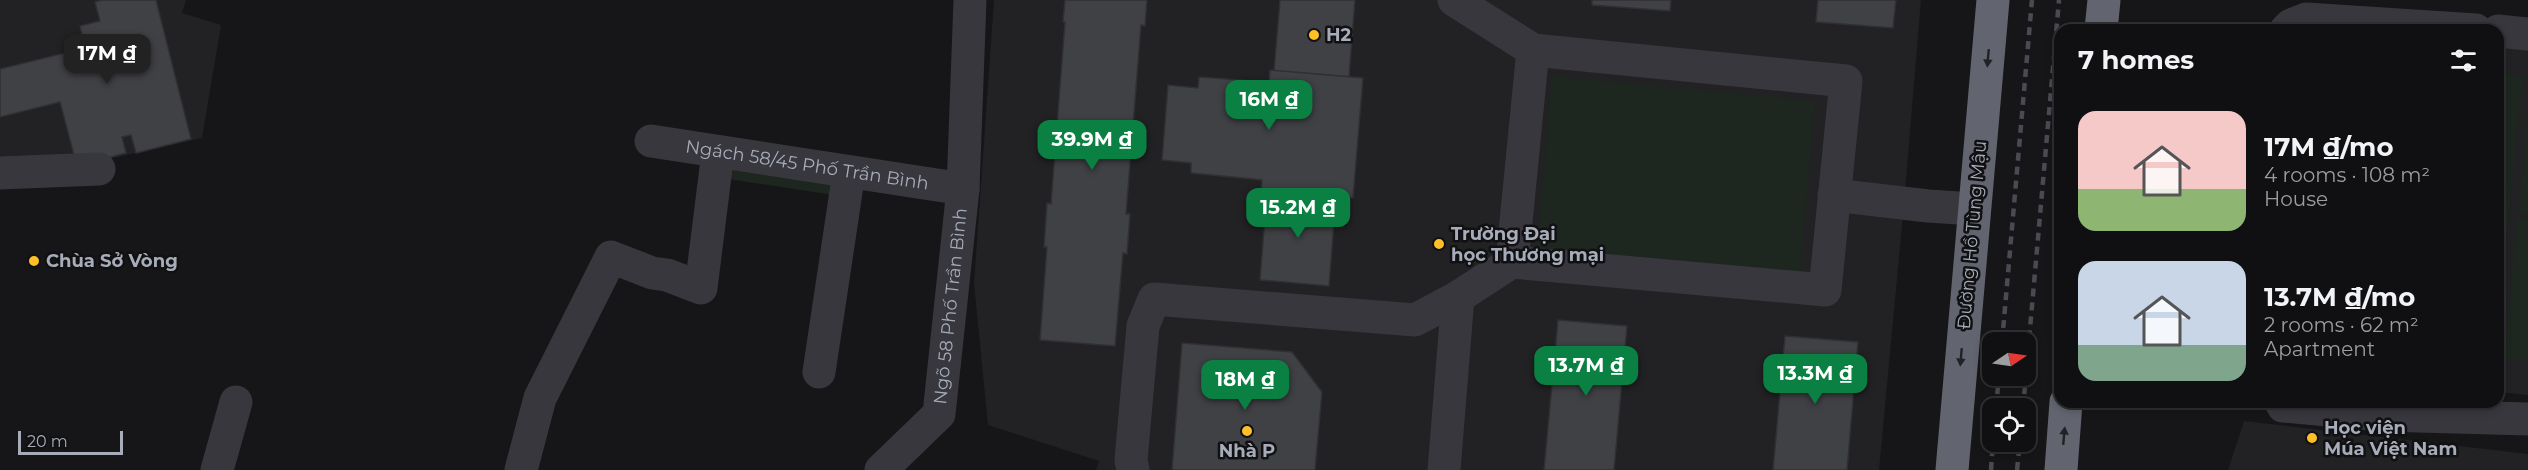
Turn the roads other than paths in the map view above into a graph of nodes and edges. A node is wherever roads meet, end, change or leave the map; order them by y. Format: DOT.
graph roads {
  1 [pos="970,0"];
  2 [pos="1454,0"];
  3 [pos="1993,0"];
  4 [pos="2104,0"];
  5 [pos="2102,24"];
  6 [pos="2294,24"];
  7 [pos="2383,24"];
  8 [pos="2504,32"];
  9 [pos="2528,34"];
  10 [pos="1533,50"];
  11 [pos="651,141"];
  12 [pos="718,152"];
  13 [pos="99,170"];
  14 [pos="849,172"];
  15 [pos="0,173"];
  16 [pos="963,189"];
  17 [pos="1834,195"];
  18 [pos="1974,209"];
  19 [pos="1512,262"];
  20 [pos="1458,297"];
  21 [pos="819,372"];
  22 [pos="236,402"];
  23 [pos="2066,408"];
  24 [pos="2305,408"];
  25 [pos="2528,419"];
  26 [pos="217,470"];
  27 [pos="521,470"];
  28 [pos="881,470"];
  29 [pos="1132,470"];
  30 [pos="1444,470"];
  31 [pos="1952,470"];
  32 [pos="2061,470"];
  1 -- 16 [label="street, Ngõ 58 Phố Trần Bình"];
  2 -- 10 [label="street"];
  3 -- 18 [label="highway, Đường Hồ Tùng Mậu, one-way"];
  4 -- 5 [label="highway"];
  6 -- 7 [label="street"];
  8 -- 9 [label="street"];
  10 -- 17 [label="street"];
  10 -- 19 [label="street"];
  11 -- 12 [label="street, Ngách 58/45 Phố Trần Bình"];
  12 -- 14 [label="street, Ngách 58/45 Phố Trần Bình"];
  12 -- 27 [label="street"];
  13 -- 15 [label="street"];
  14 -- 16 [label="street, Ngách 58/45 Phố Trần Bình"];
  14 -- 21 [label="street"];
  16 -- 28 [label="street, Ngõ 58 Phố Trần Bình"];
  17 -- 18 [label="street"];
  17 -- 19 [label="street"];
  18 -- 31 [label="highway, Đường Hồ Tùng Mậu, one-way"];
  19 -- 20 [label="street"];
  20 -- 29 [label="street"];
  20 -- 30 [label="street"];
  22 -- 26 [label="street"];
  32 -- 23 [label="highway, one-way"];
  24 -- 25 [label="street"];
}
